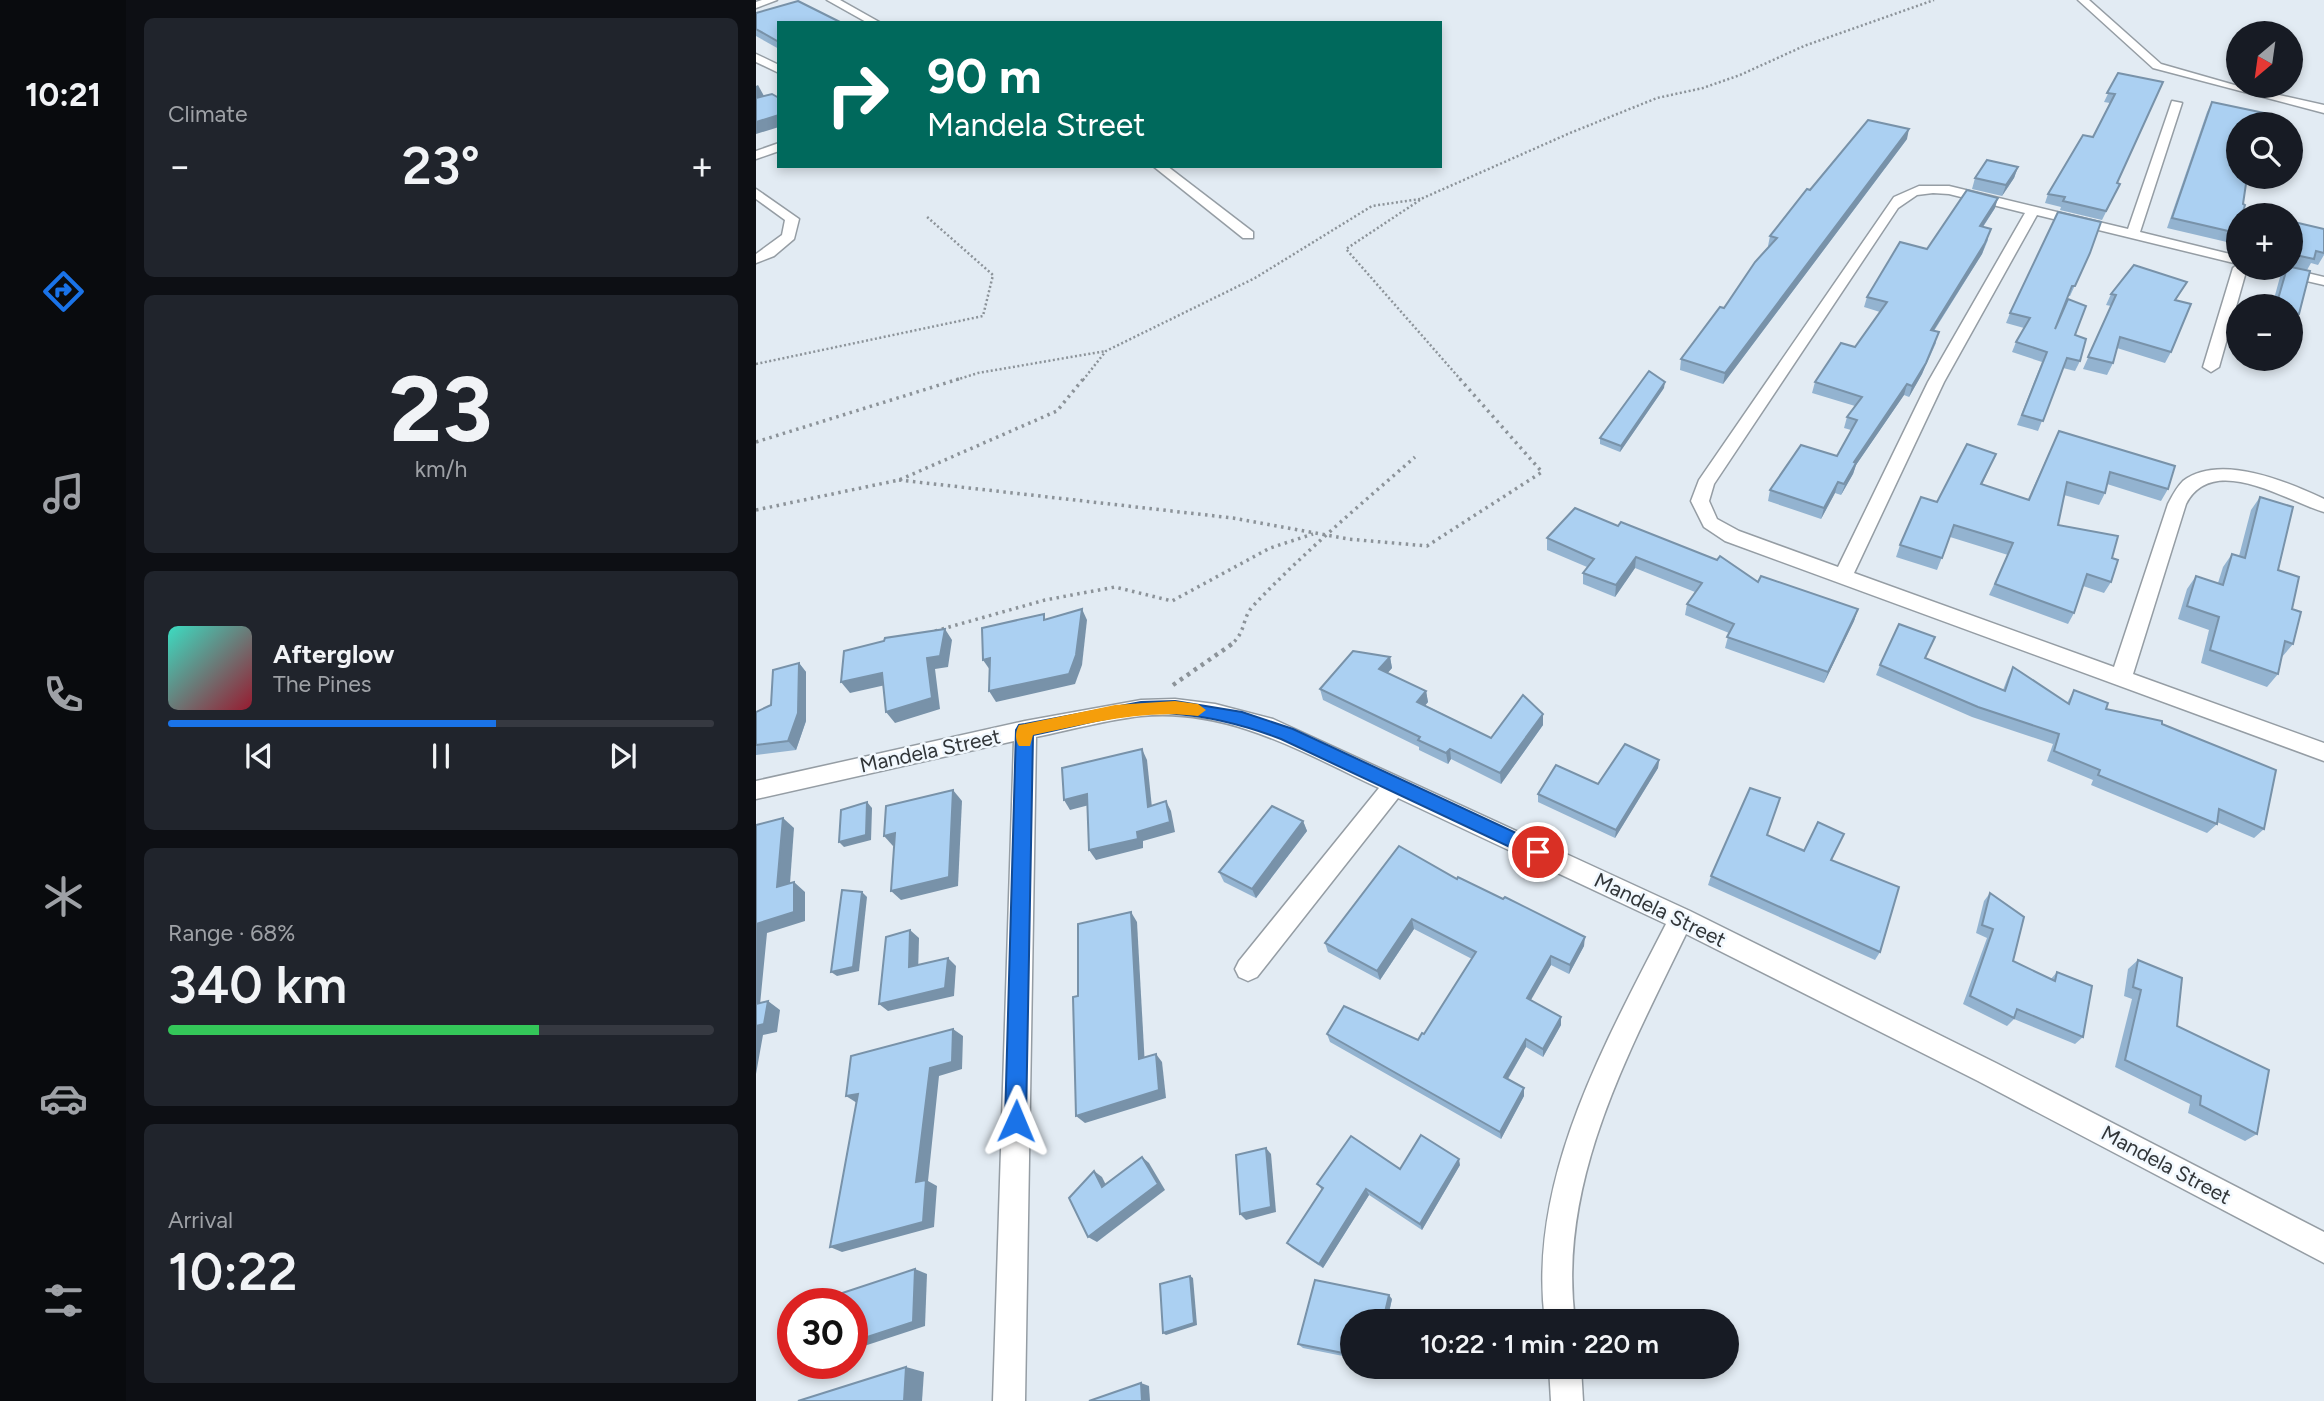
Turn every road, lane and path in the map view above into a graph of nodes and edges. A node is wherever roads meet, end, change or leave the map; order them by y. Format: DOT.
graph roads {
  1 [pos="772,0"];
  2 [pos="832,0"];
  3 [pos="1934,0"];
  4 [pos="2083,0"];
  5 [pos="756,5"];
  6 [pos="868,21"];
  7 [pos="777,52"];
  8 [pos="756,58"];
  9 [pos="777,69"];
  10 [pos="2176,103"];
  11 [pos="2324,108"];
  12 [pos="777,148"];
  13 [pos="756,155"];
  14 [pos="1162,168"];
  15 [pos="756,193"];
  16 [pos="1423,198"];
  17 [pos="2033,211"];
  18 [pos="926,216"];
  19 [pos="2133,234"];
  20 [pos="1248,235"];
  21 [pos="2226,257"];
  22 [pos="756,258"];
  23 [pos="2303,276"];
  24 [pos="2237,280"];
  25 [pos="2324,281"];
  26 [pos="1106,351"];
  27 [pos="756,365"];
  28 [pos="2211,367"];
  29 [pos="756,442"];
  30 [pos="1415,457"];
  31 [pos="899,480"];
  32 [pos="2324,506"];
  33 [pos="756,510"];
  34 [pos="1316,533"];
  35 [pos="1326,535"];
  36 [pos="1843,576"];
  37 [pos="923,635"];
  38 [pos="2121,678"];
  39 [pos="1141,708"];
  40 [pos="1025,730"];
  41 [pos="2324,752"];
  42 [pos="1395,785"];
  43 [pos="756,790"];
  44 [pos="1681,919"];
  45 [pos="1248,969"];
  46 [pos="2324,1248"];
  47 [pos="1559,1309"];
  48 [pos="1566,1379"];
  49 [pos="1009,1401"];
  50 [pos="1567,1401"];
  1 -- 5 [label="street"];
  2 -- 6 [label="street"];
  3 -- 16 [label="path"];
  4 -- 11 [label="street"];
  7 -- 8 [label="street"];
  8 -- 9 [label="street"];
  10 -- 19 [label="street"];
  12 -- 13 [label="street"];
  14 -- 20 [label="street"];
  15 -- 22 [label="street"];
  16 -- 26 [label="path"];
  16 -- 35 [label="path"];
  17 -- 19 [label="street"];
  17 -- 36 [label="street"];
  17 -- 36 [label="street"];
  18 -- 27 [label="path"];
  19 -- 21 [label="street"];
  23 -- 25 [label="street"];
  24 -- 28 [label="street"];
  26 -- 29 [label="path"];
  26 -- 31 [label="path"];
  30 -- 35 [label="path"];
  31 -- 33 [label="path"];
  31 -- 34 [label="path"];
  32 -- 38 [label="street"];
  34 -- 35 [label="path"];
  34 -- 37 [label="path"];
  35 -- 39 [label="path"];
  36 -- 38 [label="street"];
  38 -- 41 [label="street"];
  39 -- 40 [label="street, Mandela Street"];
  39 -- 42 [label="street, Mandela Street"];
  40 -- 43 [label="street, Mandela Street"];
  40 -- 49 [label="street"];
  42 -- 44 [label="street, Mandela Street"];
  42 -- 45 [label="street"];
  44 -- 46 [label="street, Mandela Street"];
  44 -- 47 [label="street"];
  48 -- 50 [label="street"];
}
